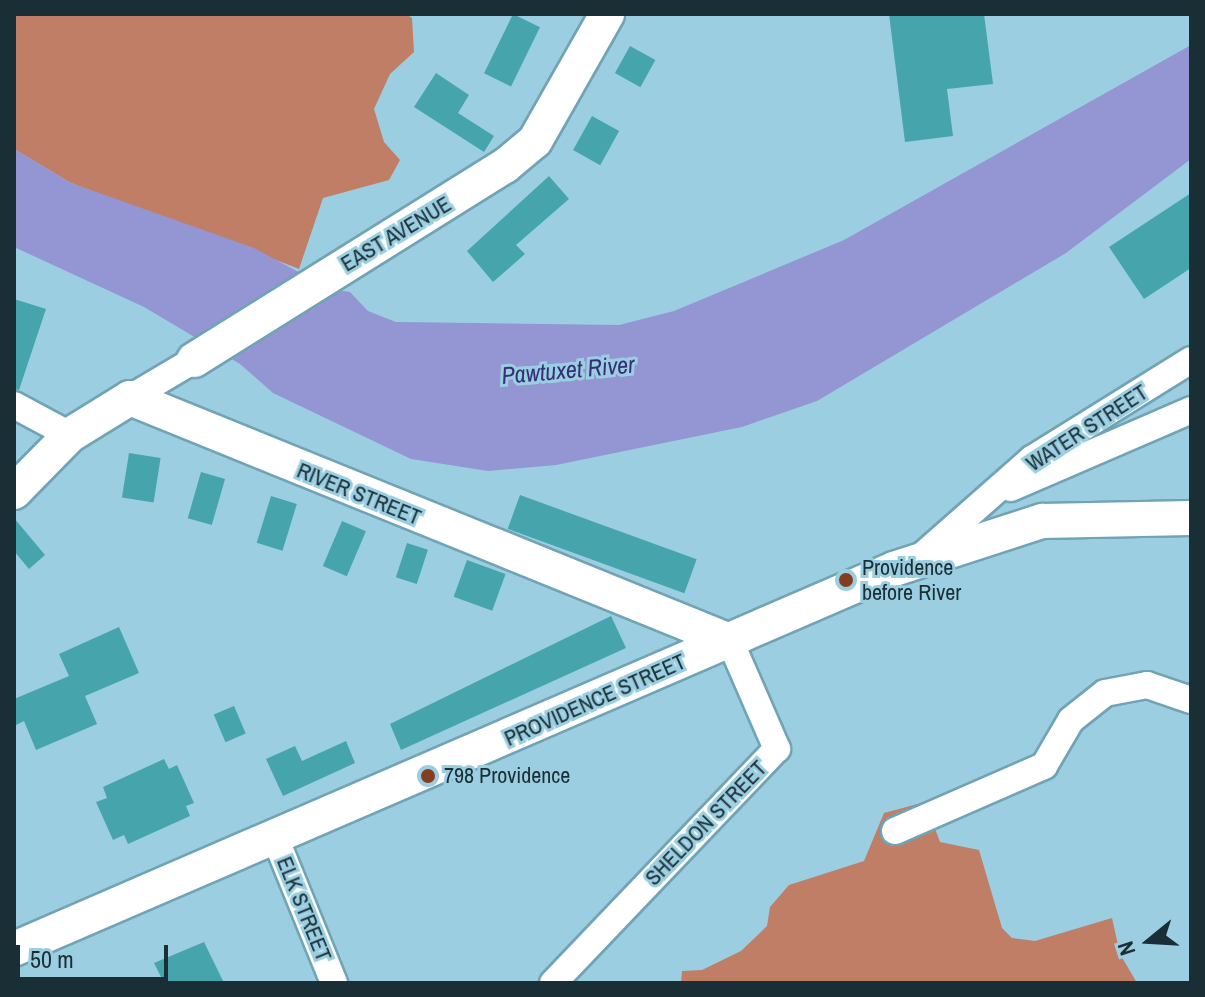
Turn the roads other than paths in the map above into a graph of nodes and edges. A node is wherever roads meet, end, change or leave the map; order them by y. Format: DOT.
graph roads {
  1 [pos="607,14"];
  2 [pos="194,360"];
  3 [pos="1191,360"];
  4 [pos="130,398"];
  5 [pos="14,405"];
  6 [pos="1191,410"];
  7 [pos="70,435"];
  8 [pos="14,492"];
  9 [pos="995,494"];
  10 [pos="1191,518"];
  11 [pos="913,563"];
  12 [pos="730,641"];
  13 [pos="1191,700"];
  14 [pos="895,831"];
  15 [pos="274,835"];
  16 [pos="14,949"];
  17 [pos="334,983"];
  18 [pos="553,983"];
  1 -- 2 [label="main road, EAST AVENUE"];
  2 -- 4 [label="street, EAST AVENUE"];
  3 -- 9 [label="street, WATER STREET"];
  4 -- 7 [label="main road"];
  4 -- 12 [label="main road, RIVER STREET"];
  5 -- 7 [label="street"];
  6 -- 9 [label="street"];
  7 -- 8 [label="main road"];
  9 -- 11 [label="street, WATER STREET"];
  10 -- 11 [label="main road, PROVIDENCE STREET"];
  11 -- 12 [label="main road, PROVIDENCE STREET"];
  12 -- 15 [label="main road, PROVIDENCE STREET"];
  12 -- 18 [label="street, SHELDON STREET"];
  13 -- 14 [label="street"];
  15 -- 16 [label="main road, PROVIDENCE STREET"];
  15 -- 17 [label="street, ELK STREET"];
}
